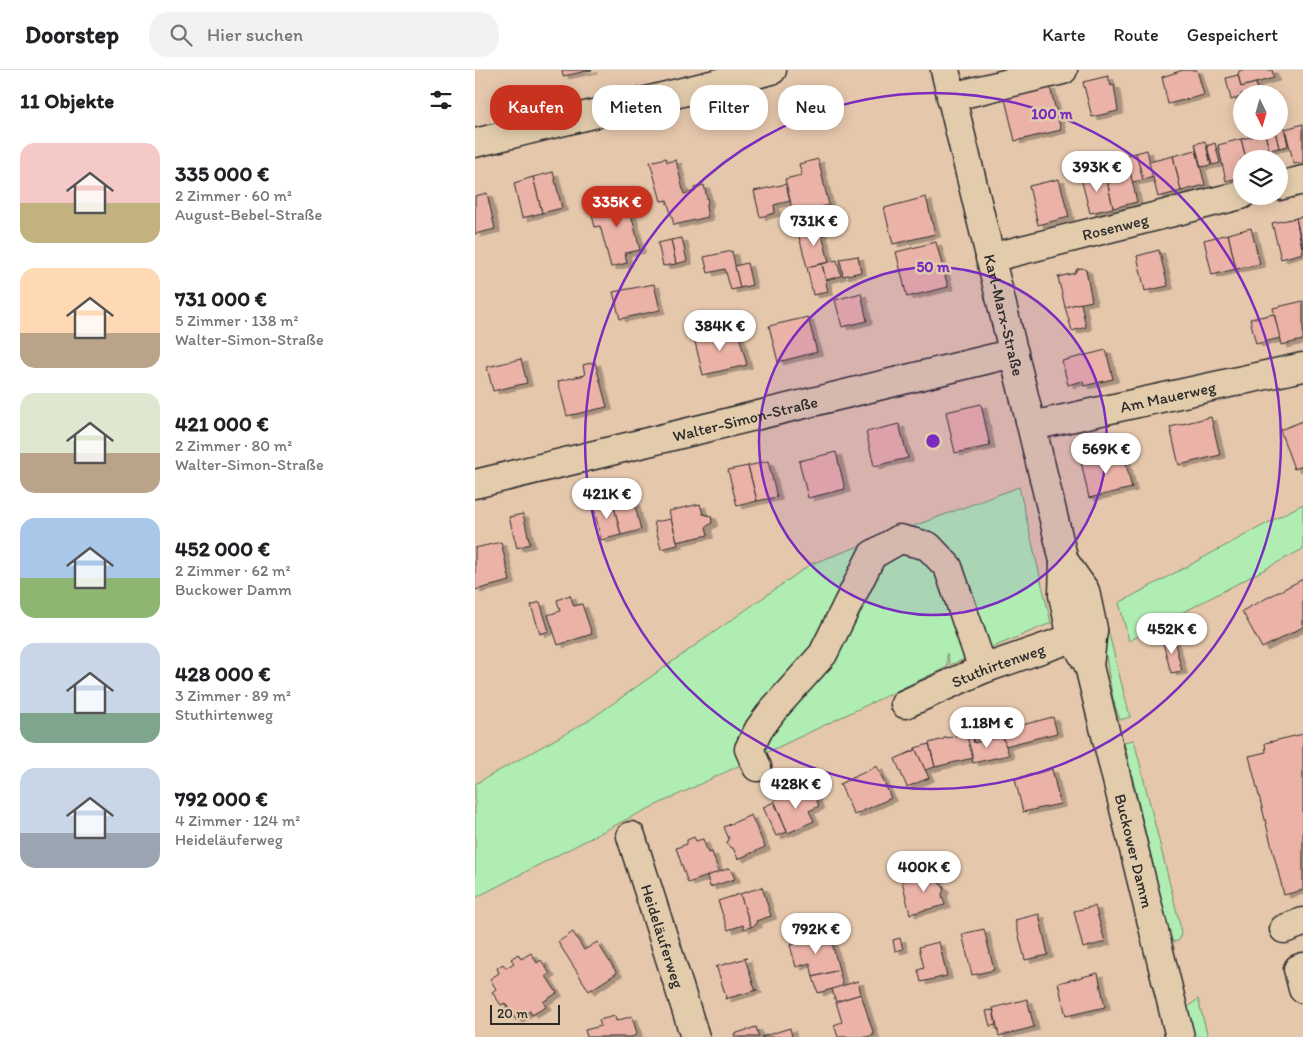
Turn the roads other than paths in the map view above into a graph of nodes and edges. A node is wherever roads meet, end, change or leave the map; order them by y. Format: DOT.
graph roads {
  1 [pos="771,70"];
  2 [pos="945,70"];
  3 [pos="1063,70"];
  4 [pos="951,97"];
  5 [pos="475,143"];
  6 [pos="1303,180"];
  7 [pos="1288,184"];
  8 [pos="1233,198"];
  9 [pos="990,258"];
  10 [pos="1015,353"];
  11 [pos="1303,367"];
  12 [pos="1032,426"];
  13 [pos="475,484"];
  14 [pos="1081,623"];
  15 [pos="983,669"];
  16 [pos="905,704"];
  17 [pos="757,766"];
  18 [pos="631,836"];
  19 [pos="695,1037"];
  20 [pos="1180,1037"];
  1 -- 5 [label="street"];
  2 -- 4 [label="street, Karl-Marx-Straße"];
  3 -- 4 [label="street"];
  4 -- 9 [label="street, Karl-Marx-Straße"];
  6 -- 7 [label="street"];
  8 -- 9 [label="street, Rosenweg"];
  9 -- 10 [label="street, Karl-Marx-Straße"];
  10 -- 12 [label="street, Karl-Marx-Straße"];
  10 -- 13 [label="street, Walter-Simon-Straße"];
  11 -- 12 [label="street, Am Mauerweg"];
  12 -- 14 [label="street, Karl-Marx-Straße"];
  14 -- 15 [label="street, Stuthirtenweg"];
  14 -- 20 [label="street, Buckower Damm"];
  15 -- 16 [label="street, Stuthirtenweg"];
  15 -- 17 [label="street"];
  18 -- 19 [label="street, Heideläuferweg"];
}
